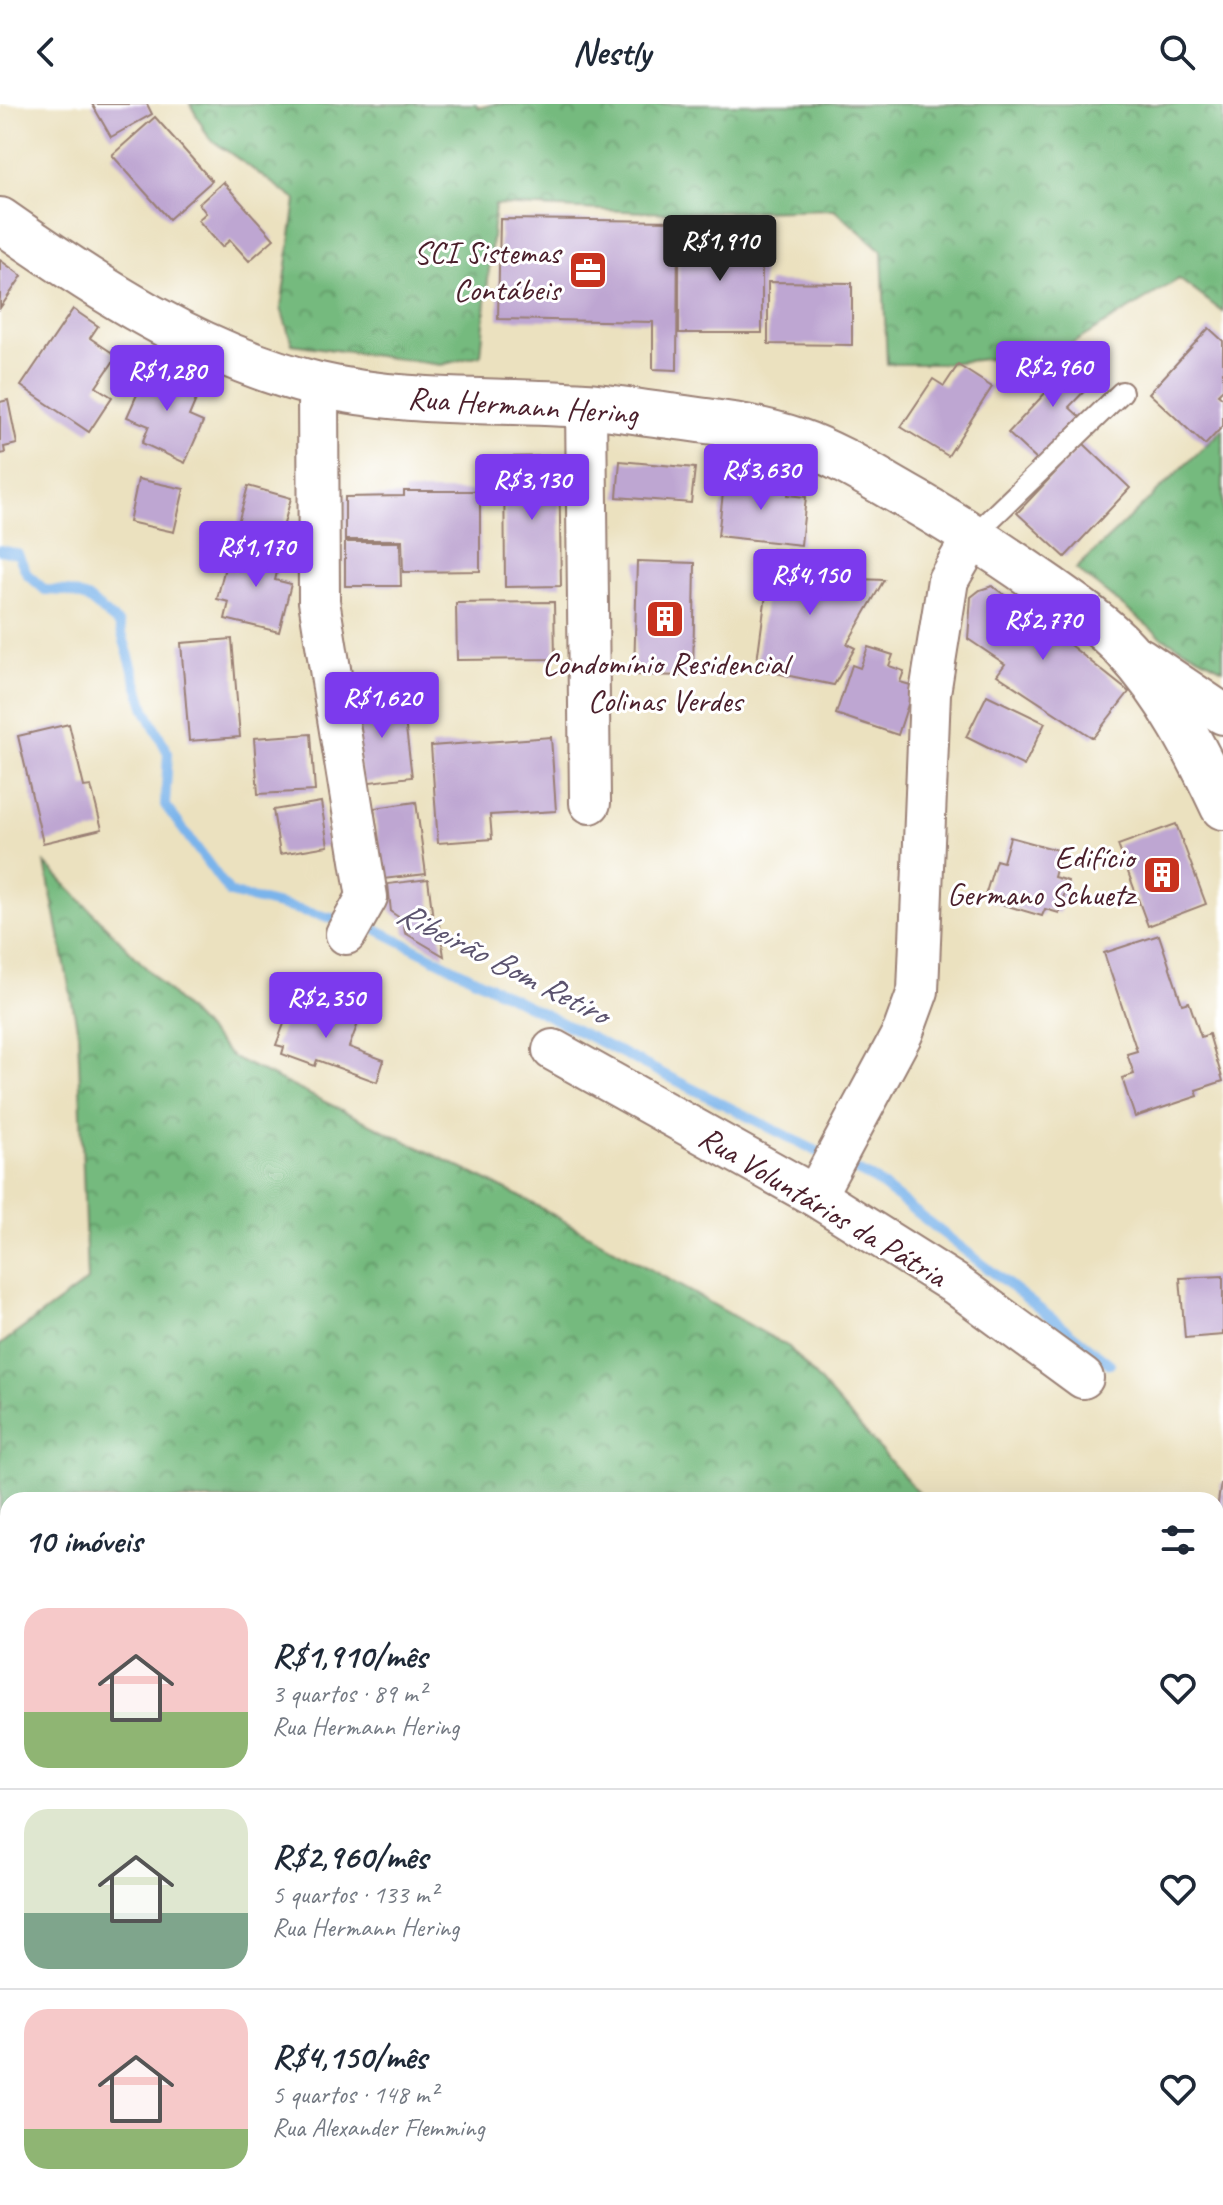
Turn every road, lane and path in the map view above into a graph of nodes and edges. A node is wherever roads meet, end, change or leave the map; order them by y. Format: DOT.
graph roads {
  1 [pos="0,220"];
  2 [pos="318,385"];
  3 [pos="1122,392"];
  4 [pos="586,405"];
  5 [pos="974,535"];
  6 [pos="1124,647"];
  7 [pos="1223,714"];
  8 [pos="590,803"];
  9 [pos="1223,807"];
  10 [pos="346,934"];
  11 [pos="553,1050"];
  12 [pos="829,1172"];
  13 [pos="1083,1378"];
  1 -- 2 [label="street, Rua Hermann Hering"];
  2 -- 4 [label="street, Rua Hermann Hering"];
  2 -- 10 [label="street"];
  3 -- 5 [label="lane"];
  4 -- 5 [label="street, Rua Hermann Hering"];
  4 -- 8 [label="street"];
  5 -- 6 [label="street, Rua Hermann Hering"];
  5 -- 12 [label="street"];
  6 -- 7 [label="street"];
  6 -- 9 [label="street, Rua Hermann Hering"];
  11 -- 12 [label="street, Rua Voluntários da Pátria"];
  12 -- 13 [label="street, Rua Voluntários da Pátria"];
}
